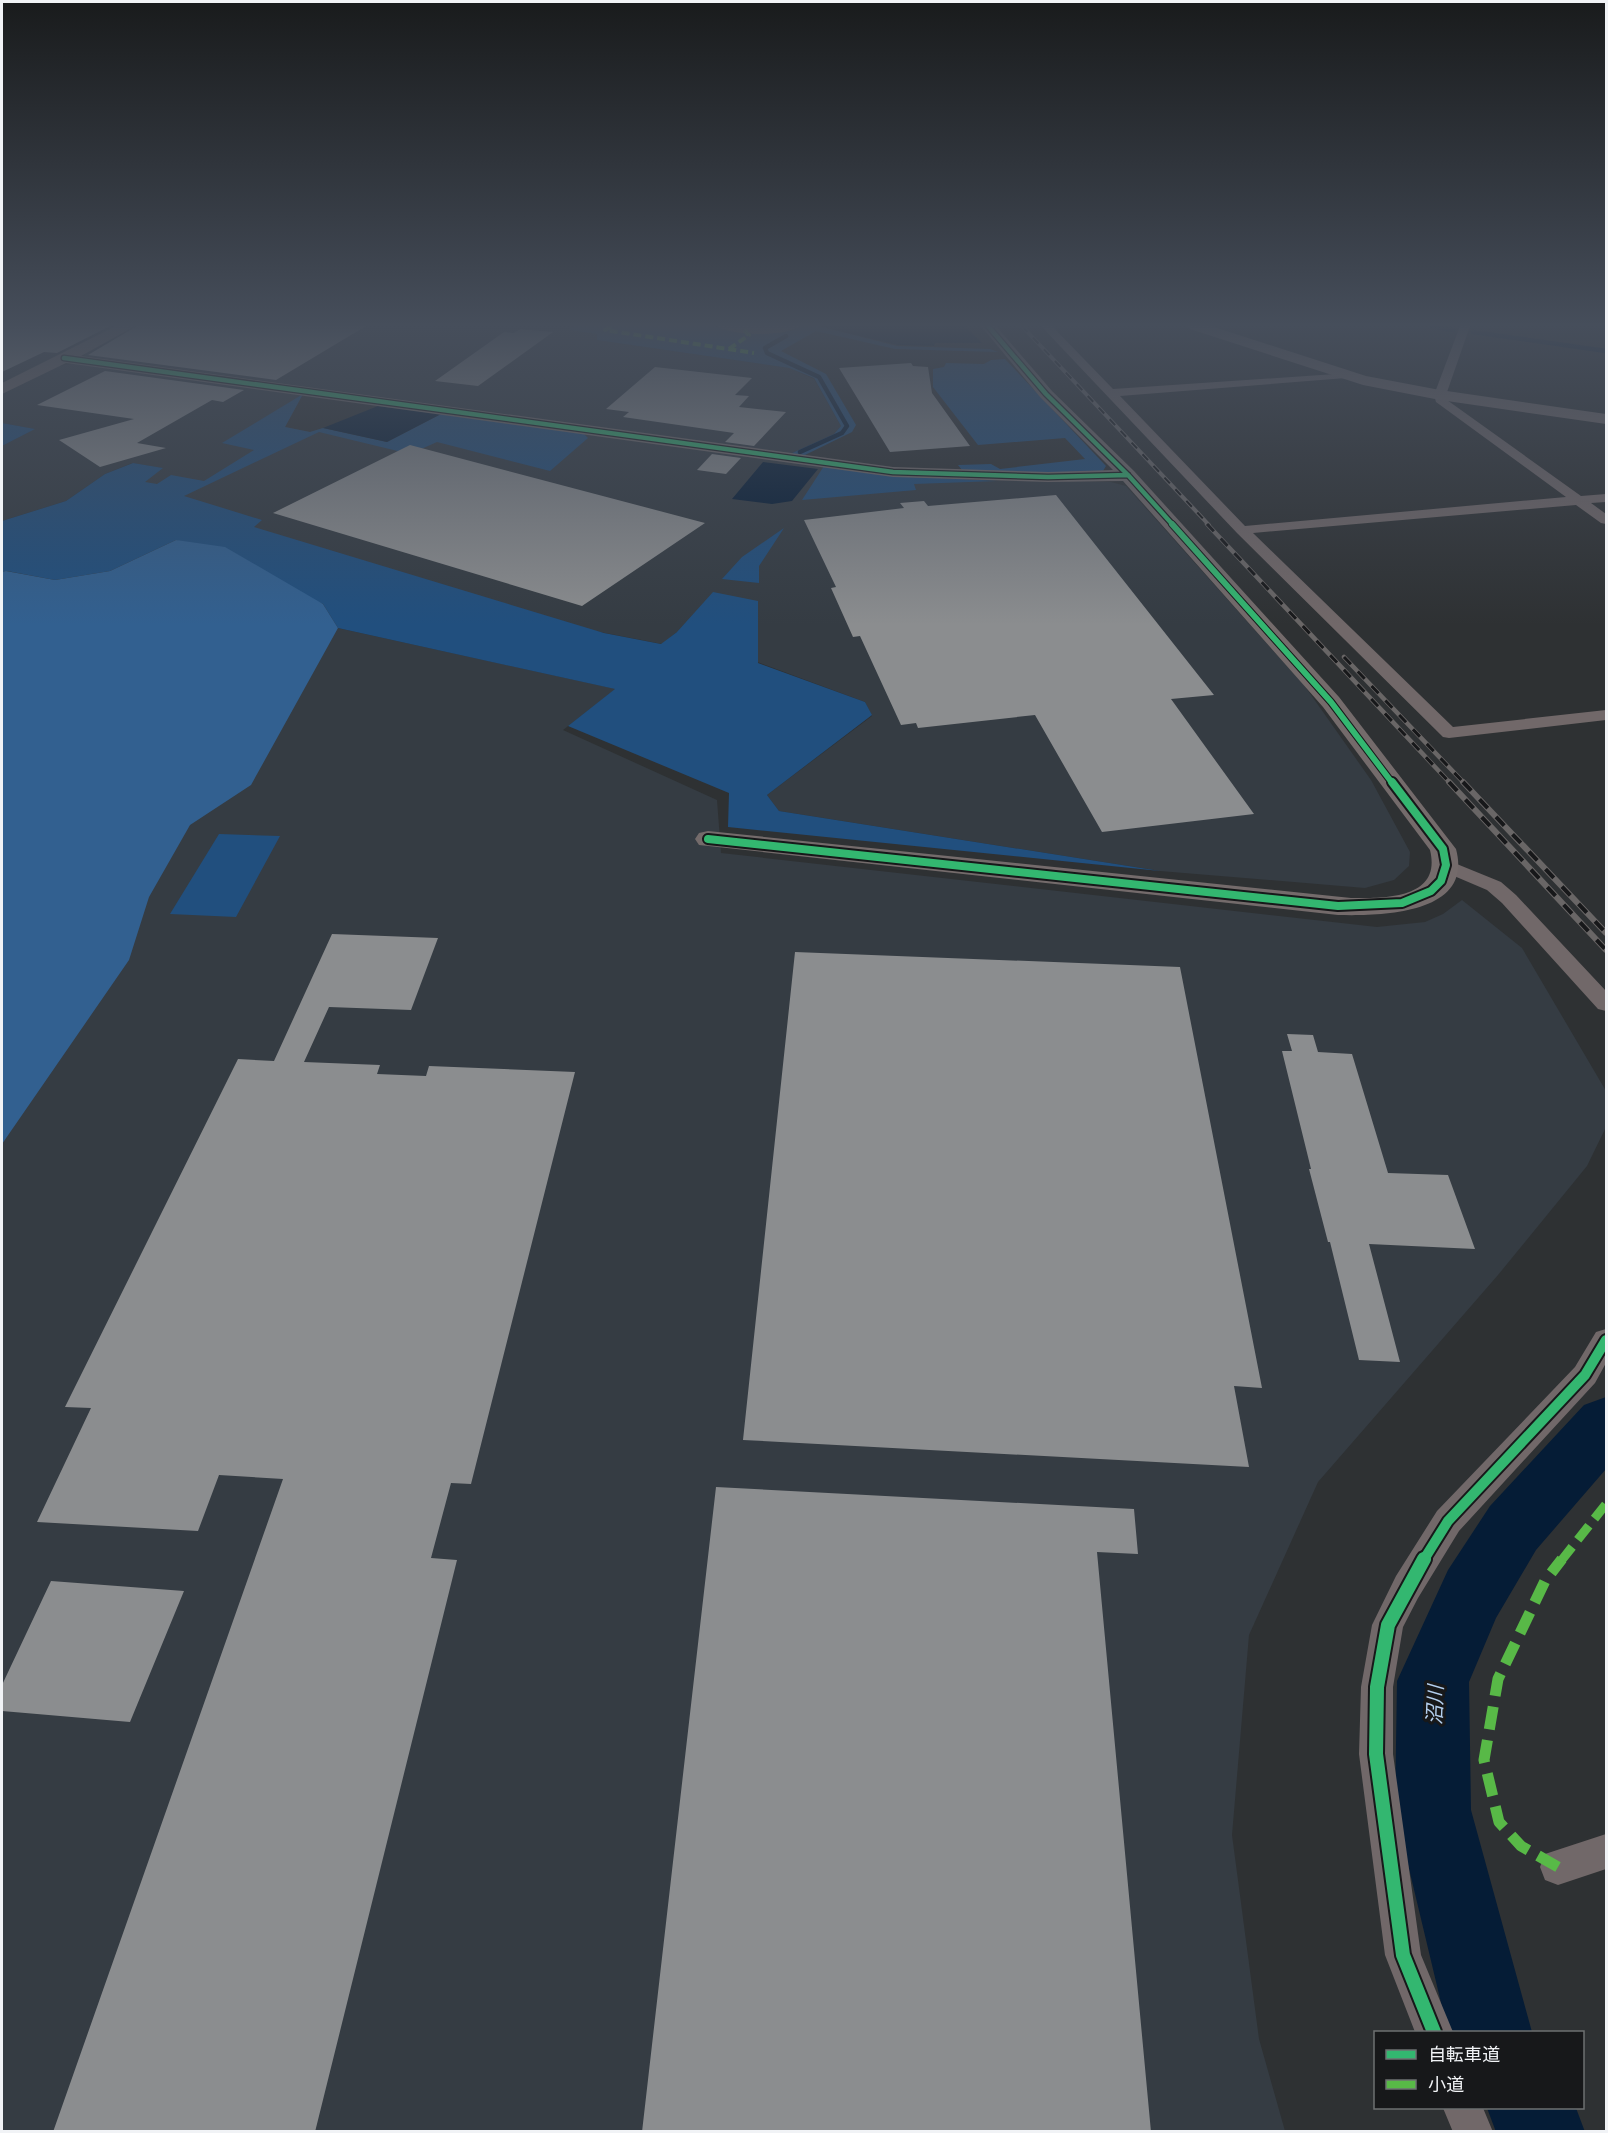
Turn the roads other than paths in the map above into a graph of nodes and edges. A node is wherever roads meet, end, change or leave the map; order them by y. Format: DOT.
graph roads {
  1 [pos="555,426"];
  2 [pos="1078,426"];
  3 [pos="1141,426"];
  4 [pos="1475,426"];
  5 [pos="1128,475"];
  6 [pos="1606,498"];
  7 [pos="1580,501"];
  8 [pos="1606,520"];
  9 [pos="1242,530"];
  10 [pos="1606,715"];
  11 [pos="708,840"];
  12 [pos="1447,866"];
  13 [pos="1606,1004"];
  14 [pos="1606,1340"];
  15 [pos="1606,1852"];
  16 [pos="1558,1867"];
  17 [pos="1434,2031"];
  18 [pos="1463,2109"];
  19 [pos="1473,2132"];
  1 -- 5 [label="street"];
  2 -- 5 [label="street"];
  3 -- 9 [label="street"];
  4 -- 7 [label="street"];
  5 -- 12 [label="street"];
  6 -- 7 [label="street"];
  7 -- 8 [label="street"];
  7 -- 9 [label="street"];
  9 -- 10 [label="street"];
  11 -- 12 [label="street"];
  12 -- 13 [label="street"];
  14 -- 17 [label="street"];
  15 -- 16 [label="street"];
  18 -- 19 [label="street"];
}
